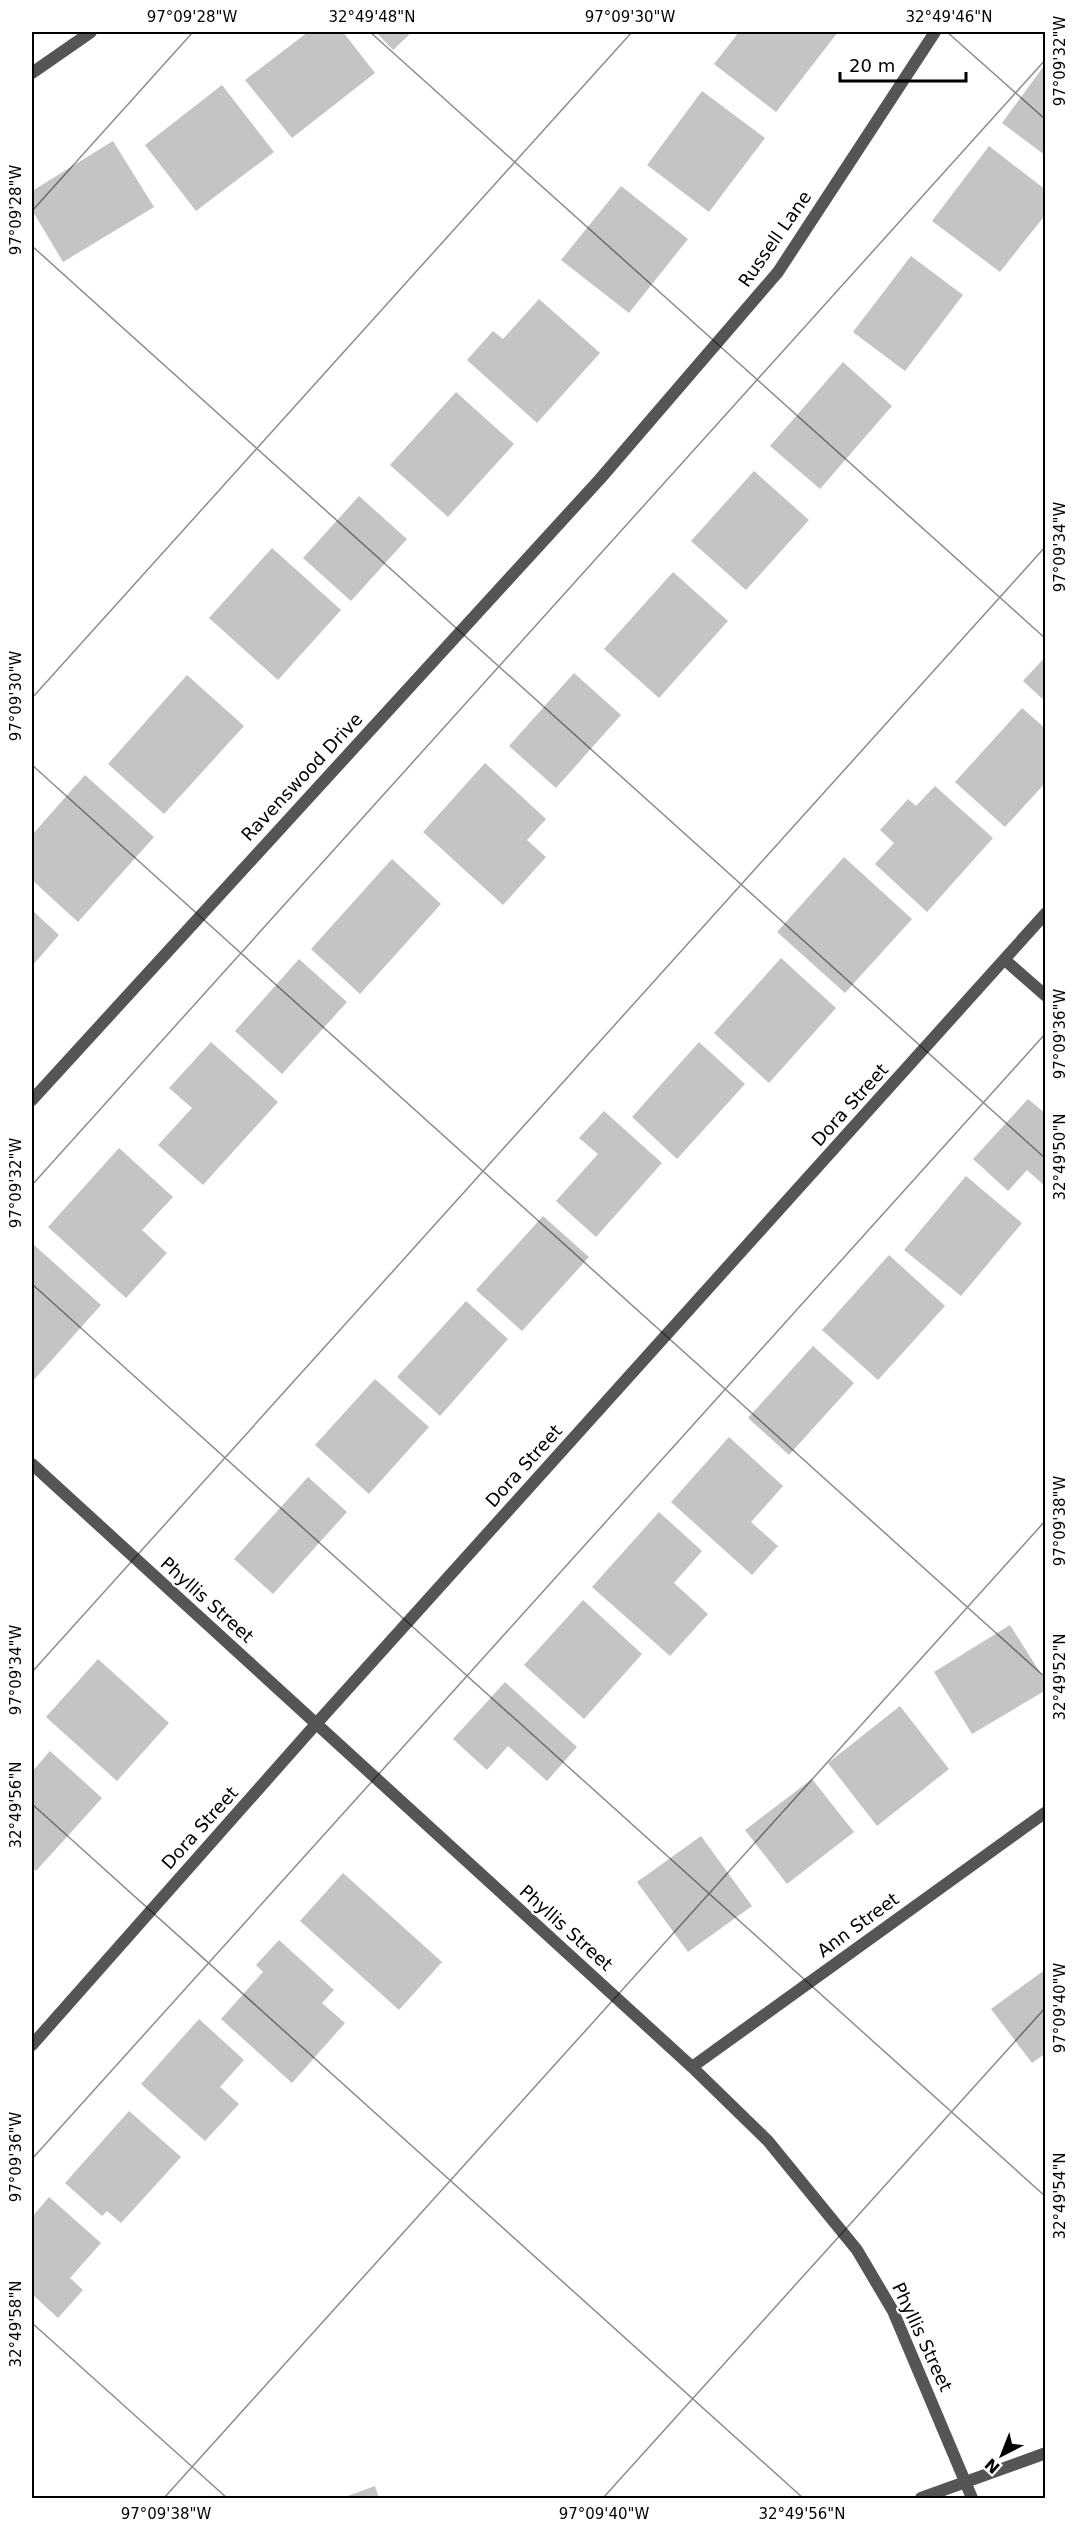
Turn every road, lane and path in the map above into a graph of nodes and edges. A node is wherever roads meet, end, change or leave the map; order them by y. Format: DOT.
graph roads {
  1 [pos="91,32"];
  2 [pos="935,32"];
  3 [pos="32,74"];
  4 [pos="600,479"];
  5 [pos="1046,913"];
  6 [pos="1005,960"];
  7 [pos="1046,996"];
  8 [pos="32,1100"];
  9 [pos="32,1464"];
  10 [pos="316,1724"];
  11 [pos="1046,1812"];
  12 [pos="32,2045"];
  13 [pos="692,2067"];
  14 [pos="1046,2453"];
  15 [pos="966,2482"];
  16 [pos="921,2499"];
  17 [pos="972,2499"];
  1 -- 3 [label="street"];
  2 -- 4 [label="street, Russell Lane"];
  4 -- 8 [label="street, Ravenswood Drive"];
  5 -- 6 [label="street, Dora Street"];
  6 -- 7 [label="street"];
  6 -- 10 [label="street, Dora Street"];
  9 -- 10 [label="street, Phyllis Street"];
  10 -- 12 [label="street, Dora Street"];
  10 -- 13 [label="street, Phyllis Street"];
  11 -- 13 [label="street, Ann Street"];
  13 -- 15 [label="street, Phyllis Street"];
  14 -- 15 [label="street"];
  15 -- 16 [label="street"];
  15 -- 17 [label="street, Phyllis Street"];
}
